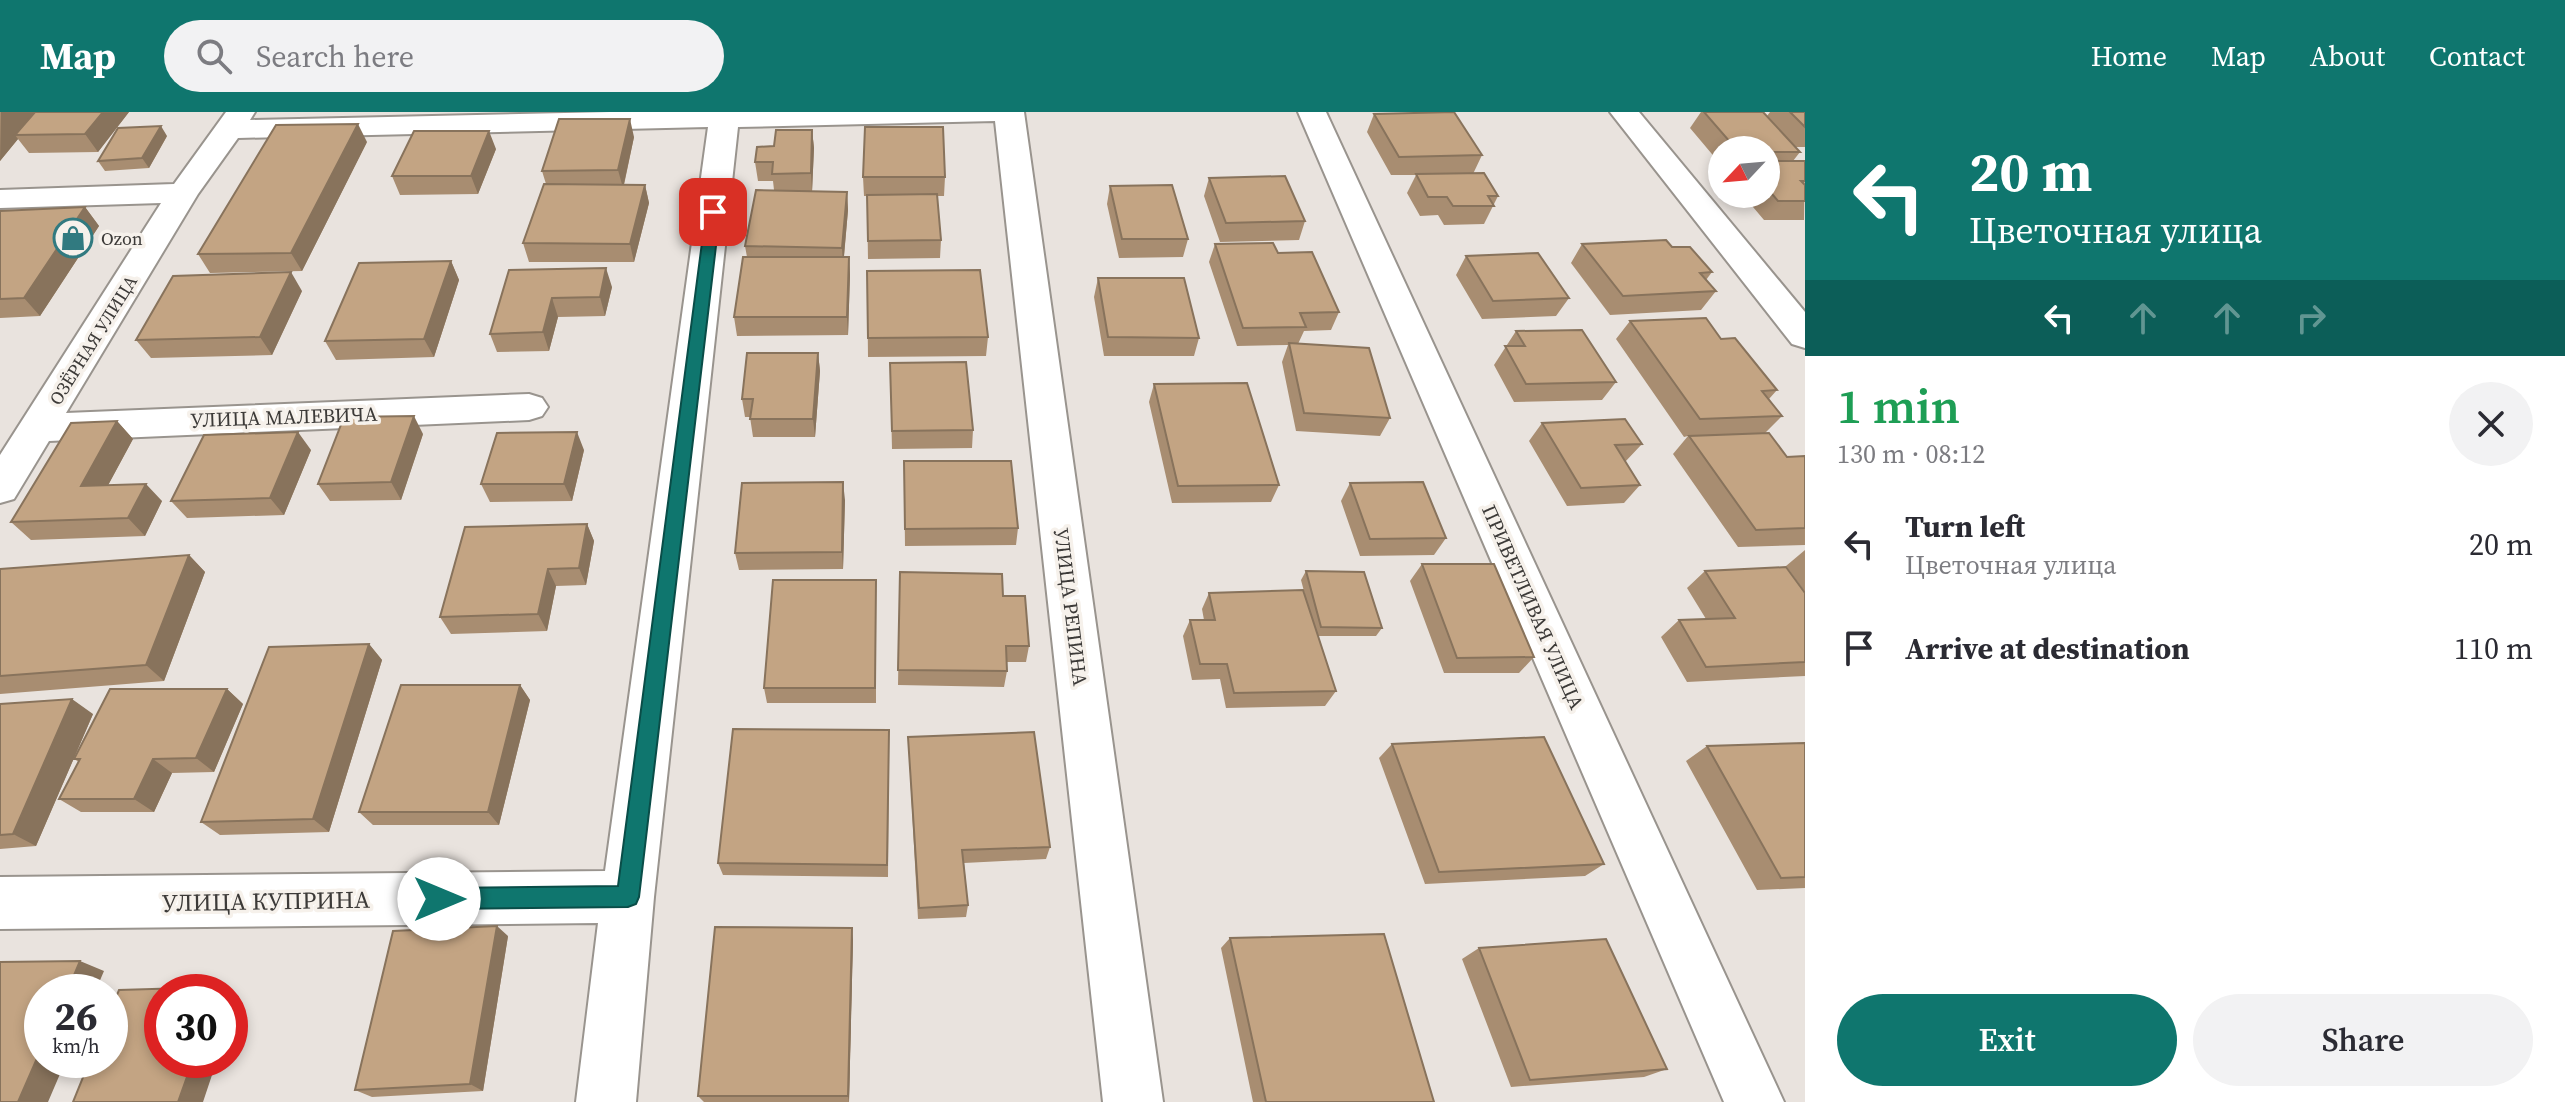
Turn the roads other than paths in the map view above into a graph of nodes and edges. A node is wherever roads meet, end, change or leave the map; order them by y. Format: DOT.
graph roads {
  1 [pos="1009,112"];
  2 [pos="1312,112"];
  3 [pos="1624,112"];
  4 [pos="725,115"];
  5 [pos="235,120"];
  6 [pos="183,193"];
  7 [pos="0,199"];
  8 [pos="1805,336"];
  9 [pos="529,407"];
  10 [pos="38,428"];
  11 [pos="0,488"];
  12 [pos="628,897"];
  13 [pos="0,903"];
  14 [pos="606,1102"];
  15 [pos="1133,1102"];
  16 [pos="1754,1102"];
  1 -- 4 [label="street"];
  1 -- 15 [label="street, УЛИЦА РЕПИНА"];
  2 -- 16 [label="street, ПРИВЕТЛИВАЯ УЛИЦА"];
  3 -- 8 [label="street"];
  4 -- 5 [label="street"];
  4 -- 12 [label="street"];
  5 -- 6 [label="street, ОЗЁРНАЯ УЛИЦА"];
  6 -- 7 [label="street"];
  6 -- 10 [label="street, ОЗЁРНАЯ УЛИЦА"];
  9 -- 10 [label="street, УЛИЦА МАЛЕВИЧА"];
  10 -- 11 [label="street, ОЗЁРНАЯ УЛИЦА"];
  12 -- 13 [label="street, УЛИЦА КУПРИНА"];
  12 -- 14 [label="street"];
}
